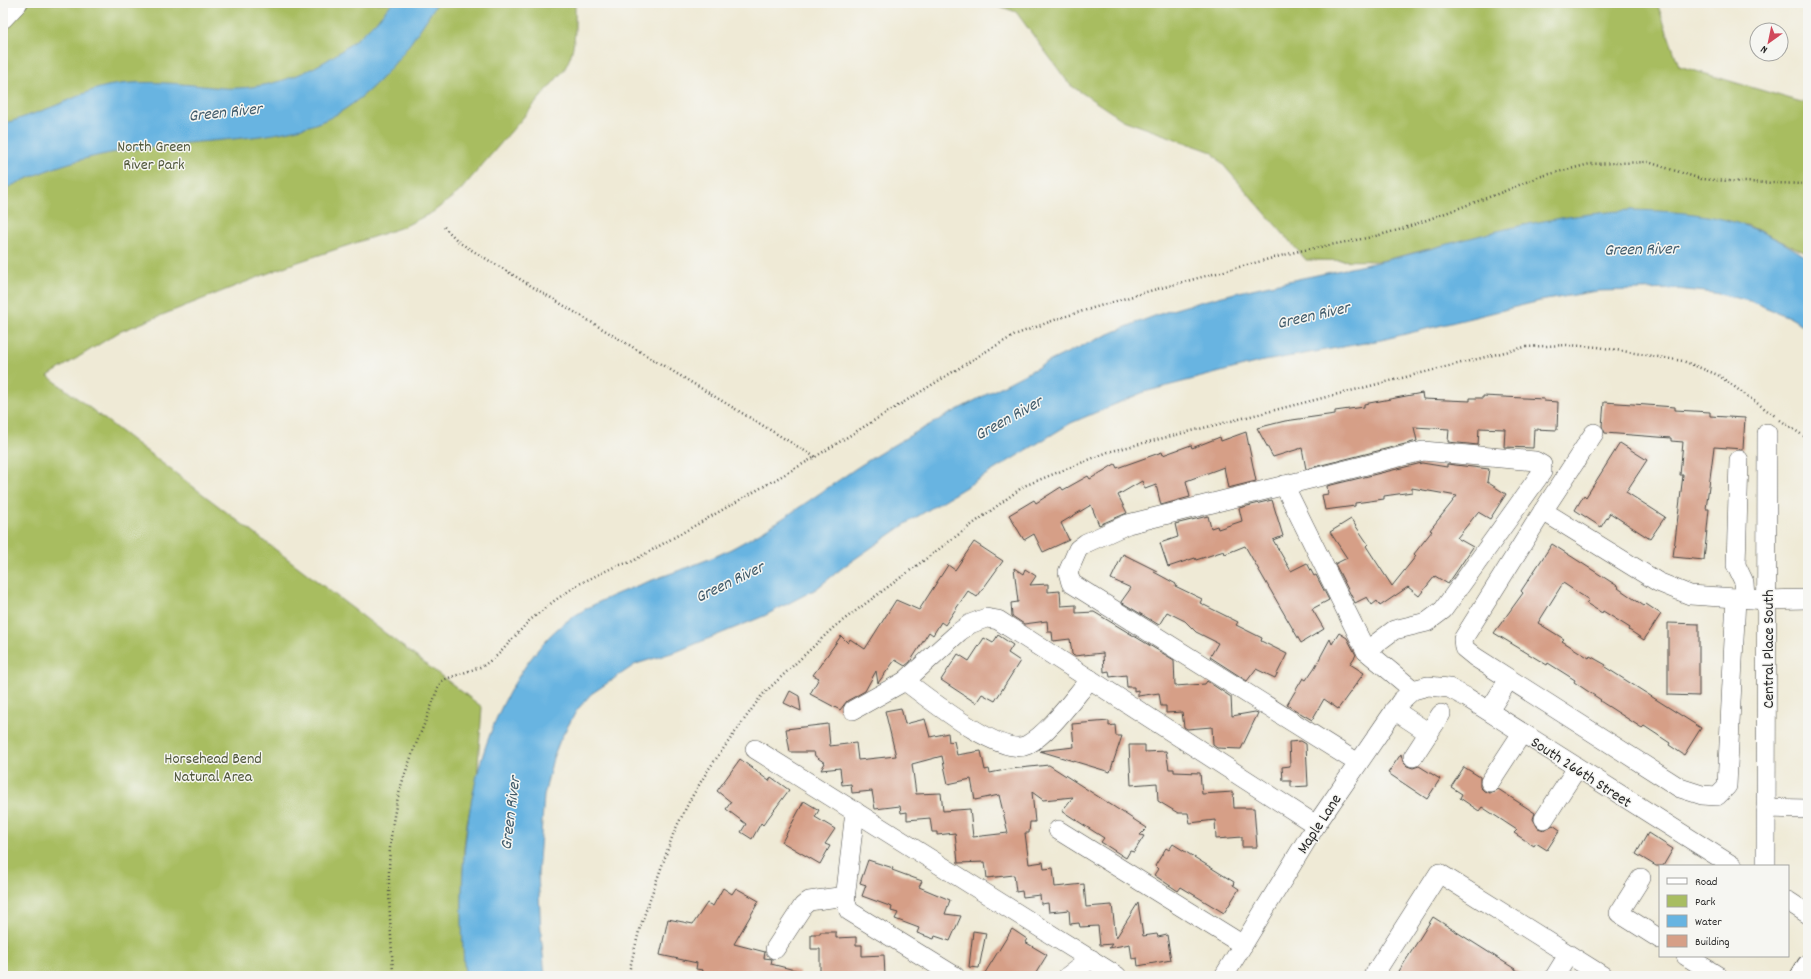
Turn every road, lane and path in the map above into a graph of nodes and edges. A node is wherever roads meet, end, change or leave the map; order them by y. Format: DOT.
graph roads {
  1 [pos="18,3"];
  2 [pos="3,18"];
  3 [pos="1808,184"];
  4 [pos="444,227"];
  5 [pos="1594,433"];
  6 [pos="1767,433"];
  7 [pos="815,457"];
  8 [pos="1739,460"];
  9 [pos="1284,485"];
  10 [pos="1543,511"];
  11 [pos="1740,598"];
  12 [pos="1808,599"];
  13 [pos="1767,600"];
  14 [pos="1366,651"];
  15 [pos="1090,679"];
  16 [pos="1509,679"];
  17 [pos="906,681"];
  18 [pos="1421,688"];
  19 [pos="853,710"];
  20 [pos="1394,710"];
  21 [pos="1489,712"];
  22 [pos="1441,714"];
  23 [pos="1429,733"];
  24 [pos="1522,733"];
  25 [pos="755,748"];
  26 [pos="1413,757"];
  27 [pos="1358,763"];
  28 [pos="1577,768"];
  29 [pos="1490,782"];
  30 [pos="1766,808"];
  31 [pos="1808,809"];
  32 [pos="855,811"];
  33 [pos="1544,818"];
  34 [pos="1316,825"];
  35 [pos="1058,830"];
  36 [pos="1731,865"];
  37 [pos="1766,865"];
  38 [pos="1641,878"];
  39 [pos="846,896"];
  40 [pos="1789,902"];
  41 [pos="1808,914"];
  42 [pos="1659,938"];
  43 [pos="1242,945"];
  44 [pos="775,949"];
  45 [pos="1568,954"];
  46 [pos="1688,957"];
  47 [pos="1091,960"];
  48 [pos="1808,966"];
  49 [pos="1225,975"];
  50 [pos="393,976"];
  51 [pos="955,976"];
  52 [pos="1068,976"];
  53 [pos="1117,976"];
  54 [pos="1373,976"];
  55 [pos="1555,976"];
  56 [pos="1603,976"];
  57 [pos="1718,976"];
  58 [pos="1802,976"];
  1 -- 2 [label="street"];
  3 -- 7 [label="path"];
  4 -- 7 [label="path"];
  5 -- 10 [label="street"];
  6 -- 13 [label="street, Central Place South"];
  7 -- 50 [label="path"];
  8 -- 11 [label="street"];
  9 -- 14 [label="street"];
  9 -- 14 [label="street"];
  9 -- 27 [label="street"];
  10 -- 11 [label="street"];
  10 -- 16 [label="street"];
  11 -- 13 [label="street"];
  11 -- 16 [label="street"];
  12 -- 13 [label="street"];
  13 -- 30 [label="street, Central Place South"];
  14 -- 18 [label="street"];
  15 -- 17 [label="street"];
  15 -- 17 [label="street"];
  15 -- 34 [label="street"];
  16 -- 21 [label="street"];
  17 -- 19 [label="street"];
  18 -- 20 [label="street, Maple Lane"];
  18 -- 21 [label="street, South 266th Street"];
  20 -- 23 [label="street"];
  20 -- 27 [label="street, Maple Lane"];
  21 -- 24 [label="street, South 266th Street"];
  22 -- 23 [label="street"];
  23 -- 26 [label="street"];
  24 -- 28 [label="street, South 266th Street"];
  24 -- 29 [label="street"];
  25 -- 32 [label="street"];
  27 -- 34 [label="street, Maple Lane"];
  28 -- 33 [label="street"];
  28 -- 36 [label="street, South 266th Street"];
  30 -- 31 [label="street"];
  30 -- 37 [label="street, Central Place South"];
  32 -- 39 [label="street"];
  32 -- 47 [label="street"];
  34 -- 43 [label="street, Maple Lane"];
  35 -- 43 [label="street"];
  38 -- 42 [label="street"];
  39 -- 44 [label="street"];
  39 -- 51 [label="street"];
  40 -- 41 [label="street"];
  43 -- 49 [label="street, Maple Lane"];
  45 -- 54 [label="street"];
  45 -- 55 [label="street"];
  45 -- 56 [label="street"];
  46 -- 57 [label="street"];
  47 -- 52 [label="street"];
  47 -- 53 [label="street"];
  48 -- 58 [label="main road"];
}
